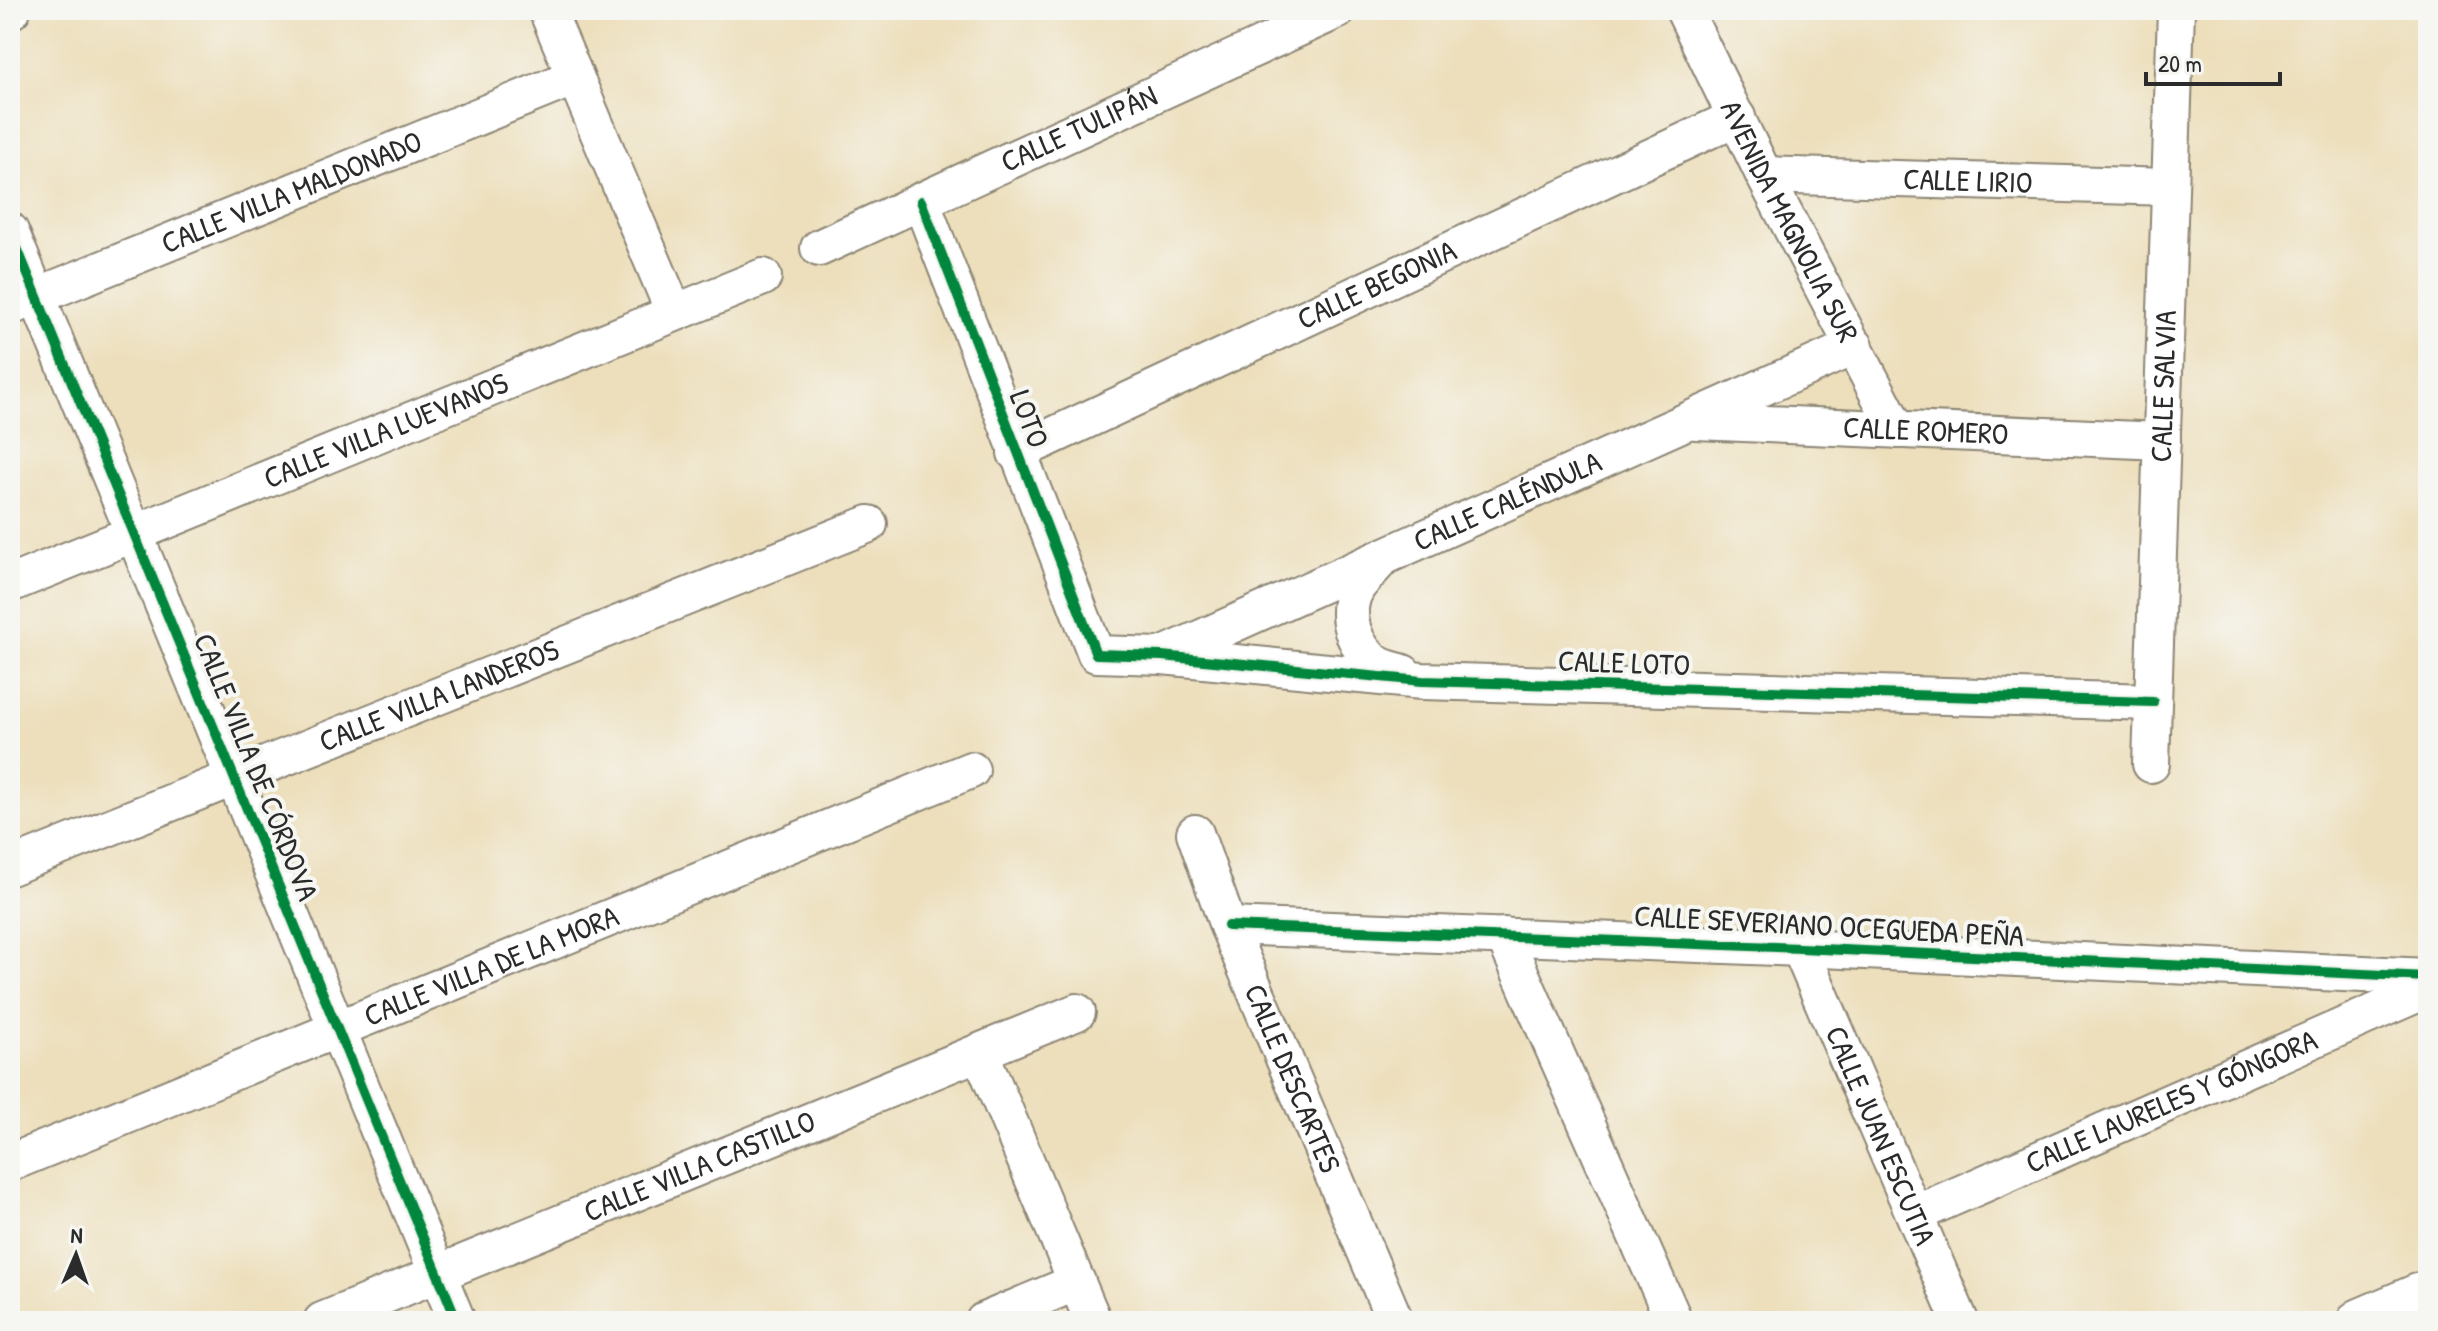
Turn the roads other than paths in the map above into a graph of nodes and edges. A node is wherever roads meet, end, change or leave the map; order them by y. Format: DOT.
graph roads {
  1 [pos="547,10"];
  2 [pos="1338,10"];
  3 [pos="1684,10"];
  4 [pos="2176,10"];
  5 [pos="575,77"];
  6 [pos="1737,117"];
  7 [pos="1764,175"];
  8 [pos="2170,187"];
  9 [pos="921,201"];
  10 [pos="10,231"];
  11 [pos="819,248"];
  12 [pos="763,277"];
  13 [pos="24,302"];
  14 [pos="674,312"];
  15 [pos="1855,346"];
  16 [pos="1689,420"];
  17 [pos="1897,430"];
  18 [pos="2162,441"];
  19 [pos="1016,453"];
  20 [pos="869,524"];
  21 [pos="134,533"];
  22 [pos="1383,557"];
  23 [pos="10,584"];
  24 [pos="1096,654"];
  25 [pos="1162,656"];
  26 [pos="1422,681"];
  27 [pos="2153,702"];
  28 [pos="2151,764"];
  29 [pos="971,770"];
  30 [pos="235,777"];
  31 [pos="1195,833"];
  32 [pos="10,867"];
  33 [pos="1228,926"];
  34 [pos="1504,936"];
  35 [pos="1800,948"];
  36 [pos="2428,977"];
  37 [pos="2428,989"];
  38 [pos="1077,1012"];
  39 [pos="338,1029"];
  40 [pos="980,1052"];
  41 [pos="10,1163"];
  42 [pos="1915,1214"];
  43 [pos="438,1273"];
  44 [pos="1077,1282"];
  45 [pos="2428,1292"];
  46 [pos="322,1321"];
  47 [pos="457,1321"];
  48 [pos="984,1321"];
  49 [pos="1093,1321"];
  50 [pos="1395,1321"];
  51 [pos="1674,1321"];
  52 [pos="1960,1321"];
  53 [pos="2360,1321"];
  1 -- 5 [label="street"];
  2 -- 9 [label="street, CALLE TULIPÁN"];
  3 -- 6 [label="street, AVENIDA MAGNOLIA SUR"];
  4 -- 8 [label="street, CALLE SALVIA"];
  5 -- 13 [label="street, CALLE VILLA MALDONADO"];
  5 -- 14 [label="street"];
  6 -- 7 [label="street, AVENIDA MAGNOLIA SUR"];
  6 -- 19 [label="street, CALLE BEGONIA"];
  7 -- 8 [label="street, CALLE LIRIO"];
  7 -- 15 [label="street, AVENIDA MAGNOLIA SUR"];
  8 -- 18 [label="street, CALLE SALVIA"];
  9 -- 11 [label="street, CALLE TULIPÁN"];
  9 -- 19 [label="street, LOTO"];
  10 -- 13 [label="street, CALLE VILLA DE CÓRDOVA"];
  12 -- 14 [label="street, CALLE VILLA LUEVANOS"];
  13 -- 21 [label="street, CALLE VILLA DE CÓRDOVA"];
  14 -- 21 [label="street, CALLE VILLA LUEVANOS"];
  15 -- 16 [label="street, CALLE CALÉNDULA"];
  15 -- 17 [label="street, AVENIDA MAGNOLIA SUR"];
  16 -- 17 [label="street, CALLE ROMERO"];
  16 -- 22 [label="street, CALLE CALÉNDULA"];
  17 -- 18 [label="street, CALLE ROMERO"];
  18 -- 27 [label="street, CALLE SALVIA"];
  19 -- 24 [label="street, LOTO"];
  20 -- 30 [label="street, CALLE VILLA LANDEROS"];
  21 -- 23 [label="street, CALLE VILLA LUEVANOS"];
  21 -- 30 [label="street, CALLE VILLA DE CÓRDOVA"];
  22 -- 25 [label="street, CALLE CALÉNDULA"];
  22 -- 26 [label="street"];
  24 -- 25 [label="street, CALLE LOTO"];
  25 -- 26 [label="street, CALLE LOTO"];
  26 -- 27 [label="street, CALLE LOTO"];
  27 -- 28 [label="street, CALLE SALVIA"];
  29 -- 39 [label="street, CALLE VILLA DE LA MORA"];
  30 -- 32 [label="street, CALLE VILLA LANDEROS"];
  30 -- 39 [label="street, CALLE VILLA DE CÓRDOVA"];
  31 -- 33 [label="street, CALLE DESCARTES"];
  33 -- 34 [label="street, CALLE SEVERIANO OCEGUEDA PEÑA"];
  33 -- 50 [label="street, CALLE DESCARTES"];
  34 -- 35 [label="street, CALLE SEVERIANO OCEGUEDA PEÑA"];
  34 -- 51 [label="street"];
  35 -- 36 [label="street, CALLE SEVERIANO OCEGUEDA PEÑA"];
  35 -- 42 [label="street, CALLE JUAN ESCUTIA"];
  37 -- 42 [label="street, CALLE LAURELES Y GÓNGORA"];
  38 -- 40 [label="street, CALLE VILLA CASTILLO"];
  39 -- 41 [label="street, CALLE VILLA DE LA MORA"];
  39 -- 43 [label="street, CALLE VILLA DE CÓRDOVA"];
  40 -- 43 [label="street, CALLE VILLA CASTILLO"];
  40 -- 44 [label="street"];
  42 -- 52 [label="street, CALLE JUAN ESCUTIA"];
  43 -- 46 [label="street, CALLE VILLA CASTILLO"];
  43 -- 47 [label="street, CALLE VILLA DE CÓRDOVA"];
  44 -- 48 [label="street"];
  44 -- 49 [label="street"];
  45 -- 53 [label="street"];
}
